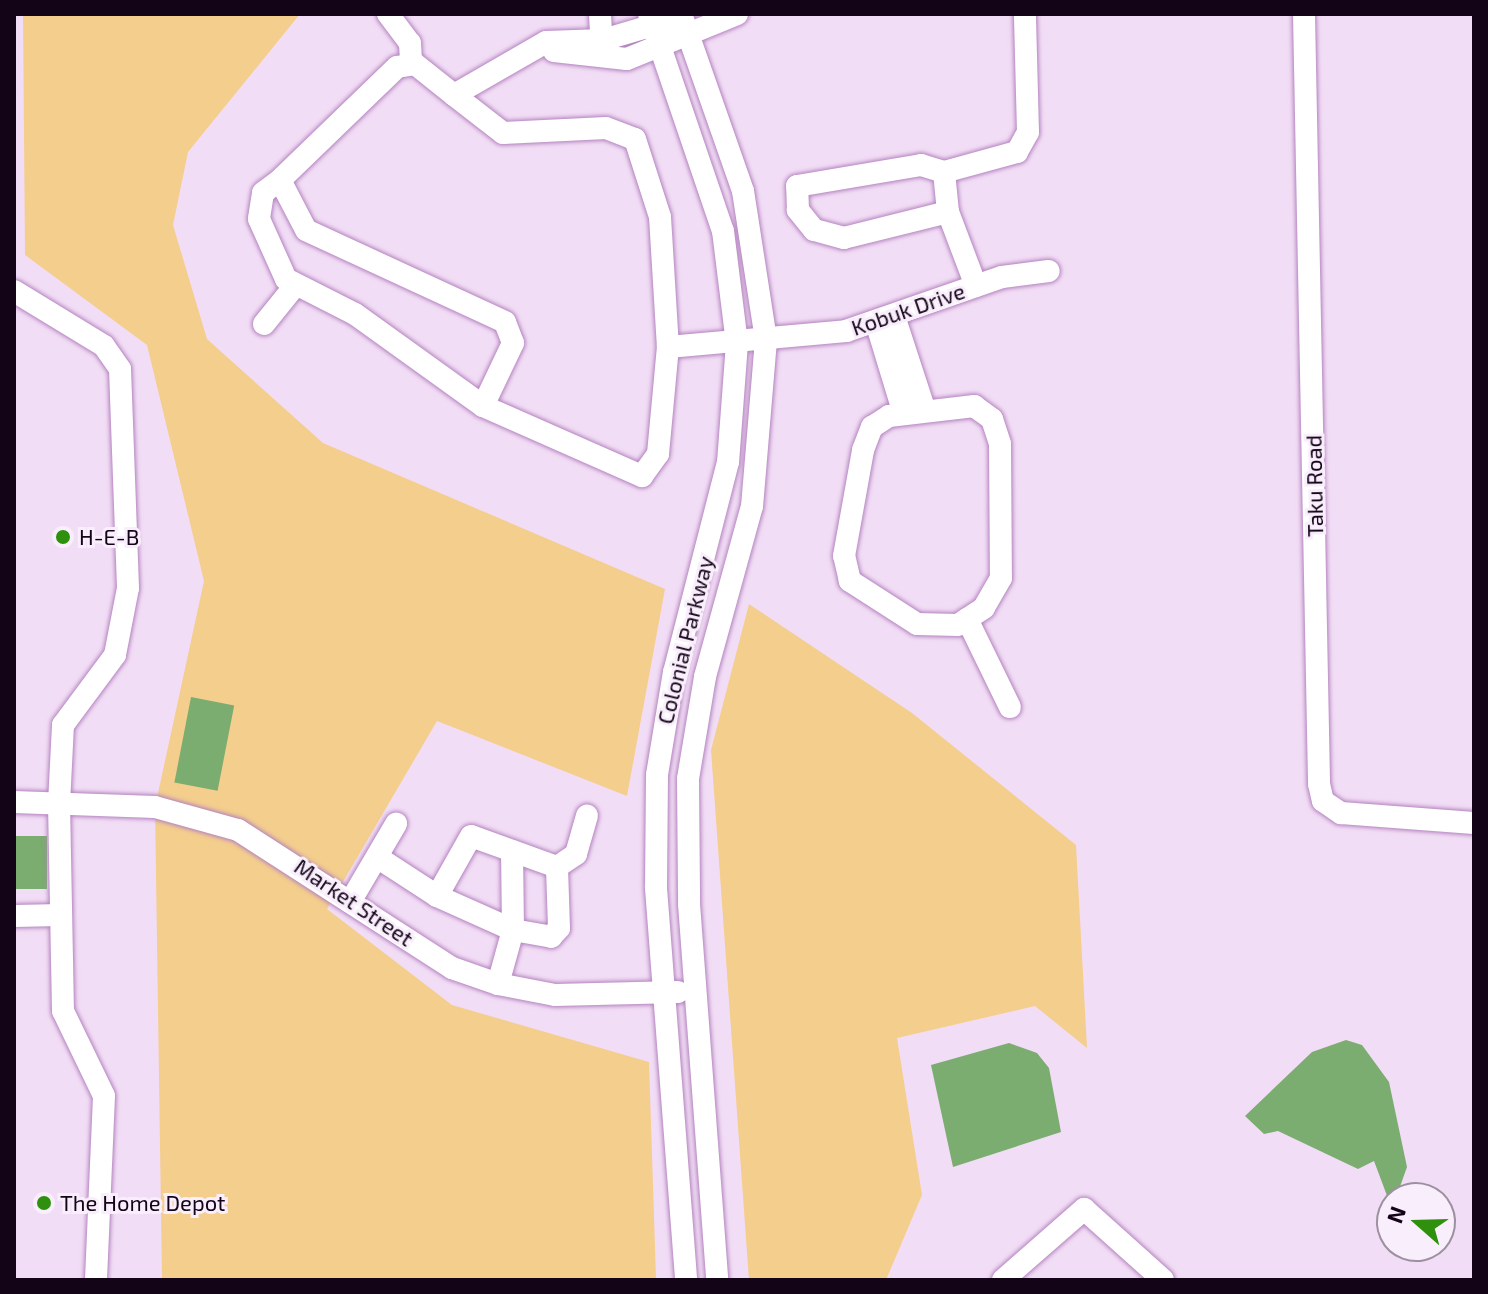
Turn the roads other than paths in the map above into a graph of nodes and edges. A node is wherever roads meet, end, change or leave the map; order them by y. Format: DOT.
graph roads {
  1 [pos="388,14"];
  2 [pos="600,14"];
  3 [pos="737,14"];
  4 [pos="1025,14"];
  5 [pos="1304,14"];
  6 [pos="684,20"];
  7 [pos="651,21"];
  8 [pos="661,49"];
  9 [pos="602,50"];
  10 [pos="411,64"];
  11 [pos="454,95"];
  12 [pos="944,172"];
  13 [pos="280,180"];
  14 [pos="948,212"];
  15 [pos="1049,271"];
  16 [pos="976,286"];
  17 [pos="294,287"];
  18 [pos="14,291"];
  19 [pos="885,319"];
  20 [pos="264,324"];
  21 [pos="766,340"];
  22 [pos="737,343"];
  23 [pos="668,347"];
  24 [pos="483,406"];
  25 [pos="914,412"];
  26 [pos="967,619"];
  27 [pos="1010,707"];
  28 [pos="14,802"];
  29 [pos="59,803"];
  30 [pos="587,816"];
  31 [pos="1474,823"];
  32 [pos="396,824"];
  33 [pos="512,851"];
  34 [pos="377,857"];
  35 [pos="557,867"];
  36 [pos="437,896"];
  37 [pos="350,902"];
  38 [pos="61,915"];
  39 [pos="14,916"];
  40 [pos="513,930"];
  41 [pos="498,984"];
  42 [pos="695,991"];
  43 [pos="664,994"];
  44 [pos="96,1280"];
  45 [pos="686,1280"];
  46 [pos="717,1280"];
  47 [pos="1003,1280"];
  48 [pos="1163,1280"];
  1 -- 10 [label="street"];
  2 -- 9 [label="street"];
  3 -- 6 [label="street"];
  4 -- 12 [label="street"];
  5 -- 31 [label="street, Taku Road"];
  6 -- 7 [label="street"];
  6 -- 8 [label="street"];
  6 -- 21 [label="street, Colonial Parkway"];
  7 -- 8 [label="street, Colonial Parkway"];
  7 -- 9 [label="street"];
  8 -- 9 [label="street"];
  8 -- 22 [label="street, Colonial Parkway"];
  9 -- 11 [label="street"];
  10 -- 11 [label="street"];
  10 -- 13 [label="street"];
  11 -- 23 [label="street"];
  12 -- 14 [label="street"];
  12 -- 14 [label="street"];
  13 -- 17 [label="street"];
  13 -- 24 [label="street"];
  14 -- 16 [label="street"];
  15 -- 16 [label="street, Kobuk Drive"];
  16 -- 19 [label="street, Kobuk Drive"];
  17 -- 20 [label="street"];
  17 -- 24 [label="street"];
  18 -- 29 [label="street"];
  19 -- 21 [label="street, Kobuk Drive"];
  19 -- 25 [label="street"];
  21 -- 22 [label="street, Kobuk Drive"];
  21 -- 42 [label="street, Colonial Parkway"];
  22 -- 23 [label="street, Kobuk Drive"];
  22 -- 43 [label="street, Colonial Parkway"];
  23 -- 24 [label="street"];
  25 -- 26 [label="street"];
  25 -- 26 [label="street"];
  26 -- 27 [label="street"];
  28 -- 29 [label="street, Market Street"];
  29 -- 37 [label="street, Market Street"];
  29 -- 38 [label="street"];
  30 -- 35 [label="street"];
  32 -- 34 [label="street"];
  33 -- 35 [label="street"];
  33 -- 36 [label="street"];
  33 -- 40 [label="street"];
  34 -- 36 [label="street"];
  34 -- 37 [label="street"];
  35 -- 40 [label="street"];
  36 -- 40 [label="street"];
  37 -- 41 [label="street, Market Street"];
  38 -- 39 [label="street"];
  38 -- 44 [label="street"];
  40 -- 41 [label="street"];
  41 -- 43 [label="street, Market Street"];
  42 -- 43 [label="street, Market Street"];
  42 -- 46 [label="street, Colonial Parkway"];
  43 -- 45 [label="street, Colonial Parkway"];
  47 -- 48 [label="street"];
}
